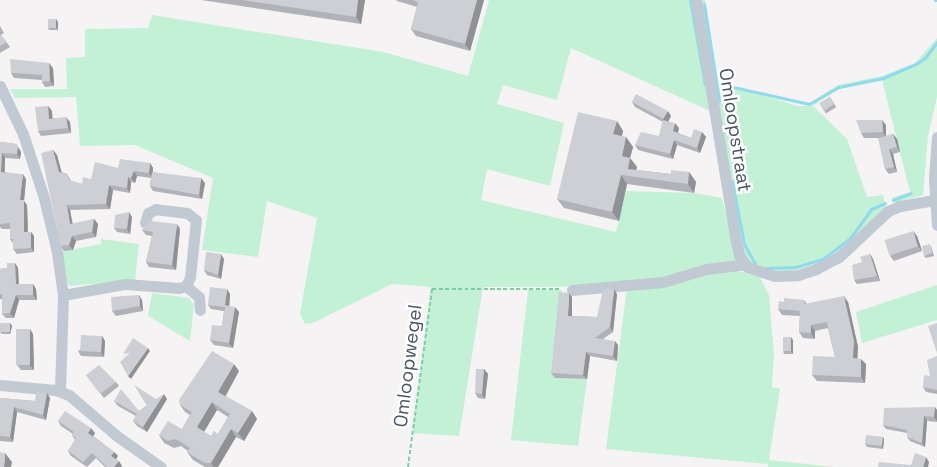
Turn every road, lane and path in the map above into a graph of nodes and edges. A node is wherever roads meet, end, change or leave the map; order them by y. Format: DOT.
graph roads {
  1 [pos="696,0"];
  2 [pos="0,86"];
  3 [pos="937,137"];
  4 [pos="936,184"];
  5 [pos="934,200"];
  6 [pos="145,223"];
  7 [pos="937,225"];
  8 [pos="745,264"];
  9 [pos="186,286"];
  10 [pos="572,290"];
  11 [pos="63,295"];
  12 [pos="200,310"];
  13 [pos="0,385"];
  14 [pos="60,391"];
  15 [pos="146,463"];
  16 [pos="161,467"];
  17 [pos="408,467"];
  1 -- 8 [label="street, Omloopstraat"];
  2 -- 11 [label="street"];
  3 -- 4 [label="street"];
  4 -- 5 [label="street"];
  5 -- 7 [label="street"];
  5 -- 8 [label="street"];
  6 -- 9 [label="street"];
  8 -- 10 [label="street"];
  9 -- 11 [label="street"];
  9 -- 12 [label="street"];
  10 -- 17 [label="path, Omloopwegel"];
  11 -- 14 [label="street"];
  13 -- 14 [label="street"];
  14 -- 15 [label="street"];
  15 -- 16 [label="street"];
}
